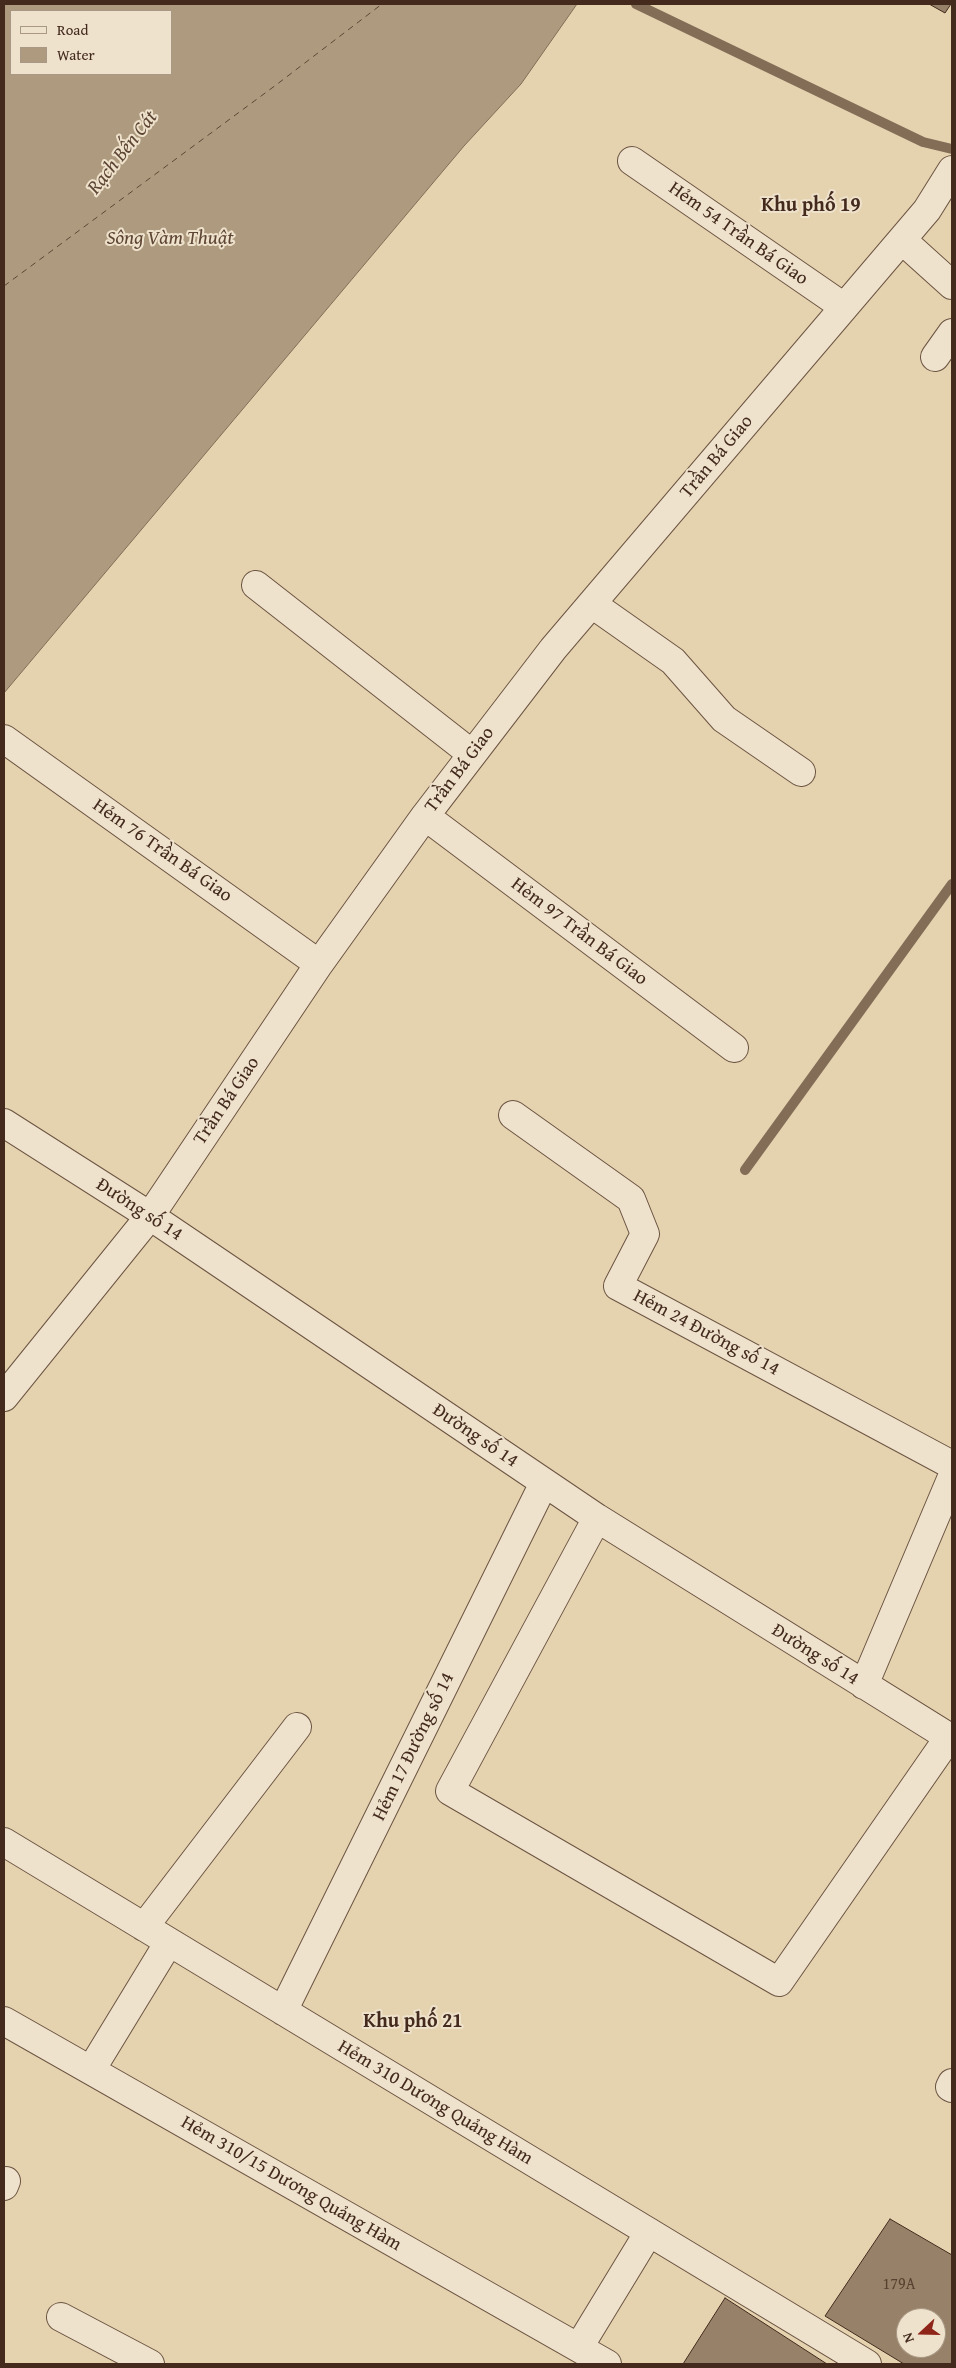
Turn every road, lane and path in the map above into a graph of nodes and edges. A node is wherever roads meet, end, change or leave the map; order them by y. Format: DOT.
graph roads {
  1 [pos="632,161"];
  2 [pos="952,170"];
  3 [pos="902,240"];
  4 [pos="952,286"];
  5 [pos="844,307"];
  6 [pos="952,333"];
  7 [pos="935,357"];
  8 [pos="256,585"];
  9 [pos="592,604"];
  10 [pos="4,739"];
  11 [pos="472,754"];
  12 [pos="801,772"];
  13 [pos="424,816"];
  14 [pos="319,964"];
  15 [pos="734,1048"];
  16 [pos="513,1115"];
  17 [pos="4,1123"];
  18 [pos="150,1216"];
  19 [pos="8,1385"];
  20 [pos="952,1464"];
  21 [pos="952,1477"];
  22 [pos="544,1483"];
  23 [pos="597,1518"];
  24 [pos="864,1686"];
  25 [pos="297,1727"];
  26 [pos="951,1738"];
  27 [pos="4,1842"];
  28 [pos="144,1927"];
  29 [pos="169,1942"];
  30 [pos="283,2012"];
  31 [pos="4,2021"];
  32 [pos="92,2070"];
  33 [pos="952,2083"];
  34 [pos="952,2088"];
  35 [pos="649,2232"];
  36 [pos="61,2317"];
  37 [pos="579,2346"];
  38 [pos="150,2364"];
  39 [pos="607,2364"];
  40 [pos="867,2364"];
  1 -- 5 [label="street, Hẻm 54 Trần Bá Giao"];
  2 -- 3 [label="street, Trần Bá Giao"];
  3 -- 4 [label="street"];
  3 -- 5 [label="street, Trần Bá Giao"];
  5 -- 9 [label="street, Trần Bá Giao"];
  6 -- 7 [label="street"];
  8 -- 11 [label="street"];
  9 -- 11 [label="street, Trần Bá Giao"];
  9 -- 12 [label="street"];
  10 -- 14 [label="street, Hẻm 76 Trần Bá Giao"];
  11 -- 13 [label="street, Trần Bá Giao"];
  13 -- 14 [label="street, Trần Bá Giao"];
  13 -- 15 [label="street, Hẻm 97 Trần Bá Giao"];
  14 -- 18 [label="street, Trần Bá Giao"];
  16 -- 20 [label="street, Hẻm 24 Đường số 14"];
  17 -- 18 [label="street, Đường số 14"];
  18 -- 19 [label="street, Trần Bá Giao"];
  18 -- 22 [label="street, Đường số 14"];
  21 -- 24 [label="street"];
  22 -- 23 [label="street, Đường số 14"];
  22 -- 30 [label="street, Hẻm 17 Đường số 14"];
  23 -- 24 [label="street, Đường số 14"];
  23 -- 26 [label="street"];
  24 -- 26 [label="street, Đường số 14"];
  25 -- 28 [label="street"];
  27 -- 28 [label="street, Hẻm 310 Dương Quảng Hàm"];
  28 -- 29 [label="street, Hẻm 310 Dương Quảng Hàm"];
  29 -- 30 [label="street, Hẻm 310 Dương Quảng Hàm"];
  29 -- 32 [label="street"];
  30 -- 35 [label="street, Hẻm 310 Dương Quảng Hàm"];
  31 -- 32 [label="street, Hẻm 310/15 Dương Quảng Hàm"];
  32 -- 37 [label="street, Hẻm 310/15 Dương Quảng Hàm"];
  33 -- 34 [label="street"];
  35 -- 37 [label="street"];
  35 -- 40 [label="street, Hẻm 310 Dương Quảng Hàm"];
  36 -- 38 [label="street"];
  37 -- 39 [label="street, Hẻm 310/15 Dương Quảng Hàm"];
}
